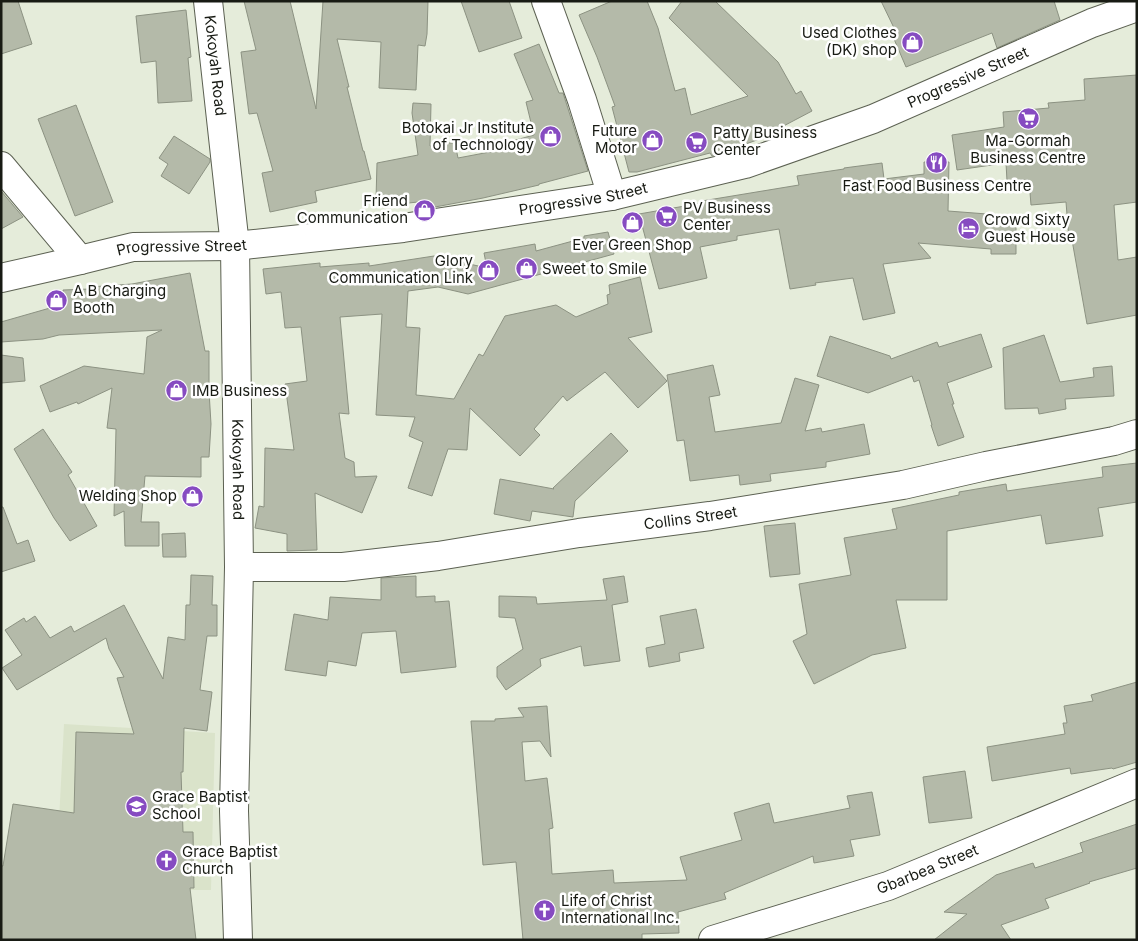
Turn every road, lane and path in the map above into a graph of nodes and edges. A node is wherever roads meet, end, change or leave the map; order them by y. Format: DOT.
graph roads {
  1 [pos="208,1"];
  2 [pos="546,1"];
  3 [pos="1137,7"];
  4 [pos="1,166"];
  5 [pos="612,196"];
  6 [pos="235,246"];
  7 [pos="80,260"];
  8 [pos="1,278"];
  9 [pos="1137,434"];
  10 [pos="239,567"];
  11 [pos="1137,783"];
  12 [pos="238,940"];
  13 [pos="713,940"];
  1 -- 6 [label="street, Kokoyah Road"];
  2 -- 5 [label="street"];
  3 -- 5 [label="street, Progressive Street"];
  4 -- 7 [label="street"];
  5 -- 6 [label="street, Progressive Street"];
  6 -- 7 [label="street, Progressive Street"];
  6 -- 10 [label="street, Kokoyah Road"];
  7 -- 8 [label="street, Progressive Street"];
  9 -- 10 [label="street, Collins Street"];
  10 -- 12 [label="street, Kokoyah Road"];
  11 -- 13 [label="street, Gbarbea Street"];
}
